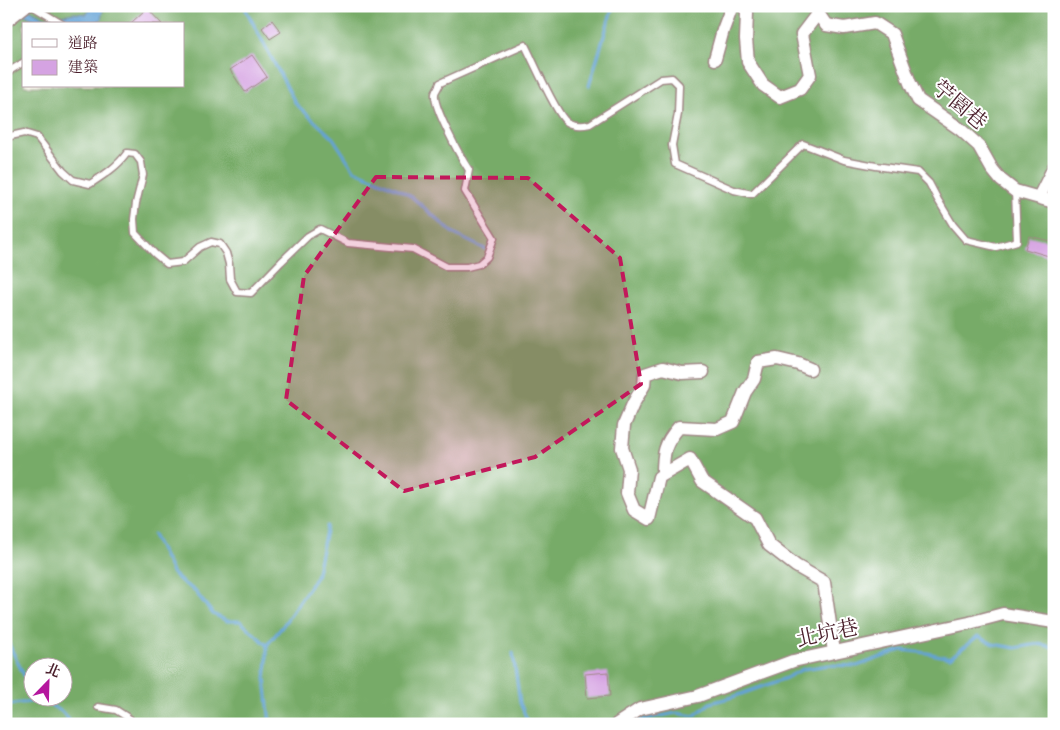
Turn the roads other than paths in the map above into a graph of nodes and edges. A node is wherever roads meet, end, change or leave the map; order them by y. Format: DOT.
graph roads {
  1 [pos="25,6"];
  2 [pos="32,6"];
  3 [pos="732,6"];
  4 [pos="744,6"];
  5 [pos="815,10"];
  6 [pos="6,21"];
  7 [pos="59,22"];
  8 [pos="715,58"];
  9 [pos="22,63"];
  10 [pos="6,76"];
  11 [pos="6,137"];
  12 [pos="1054,167"];
  13 [pos="1015,191"];
  14 [pos="1038,197"];
  15 [pos="1054,202"];
  16 [pos="810,369"];
  17 [pos="703,372"];
  18 [pos="663,474"];
  19 [pos="1054,622"];
  20 [pos="834,652"];
  21 [pos="98,707"];
  22 [pos="126,724"];
  23 [pos="617,724"];
  1 -- 6 [label="street"];
  2 -- 7 [label="lane"];
  3 -- 8 [label="street"];
  4 -- 5 [label="street"];
  5 -- 13 [label="street, 苧園巷"];
  9 -- 10 [label="lane"];
  11 -- 13 [label="lane"];
  12 -- 14 [label="street"];
  13 -- 14 [label="street, 苧園巷"];
  14 -- 15 [label="street, 苧園巷"];
  16 -- 18 [label="street"];
  17 -- 18 [label="street"];
  18 -- 20 [label="street"];
  19 -- 20 [label="street, 北坑巷"];
  20 -- 23 [label="street, 北坑巷"];
  21 -- 22 [label="lane"];
}
